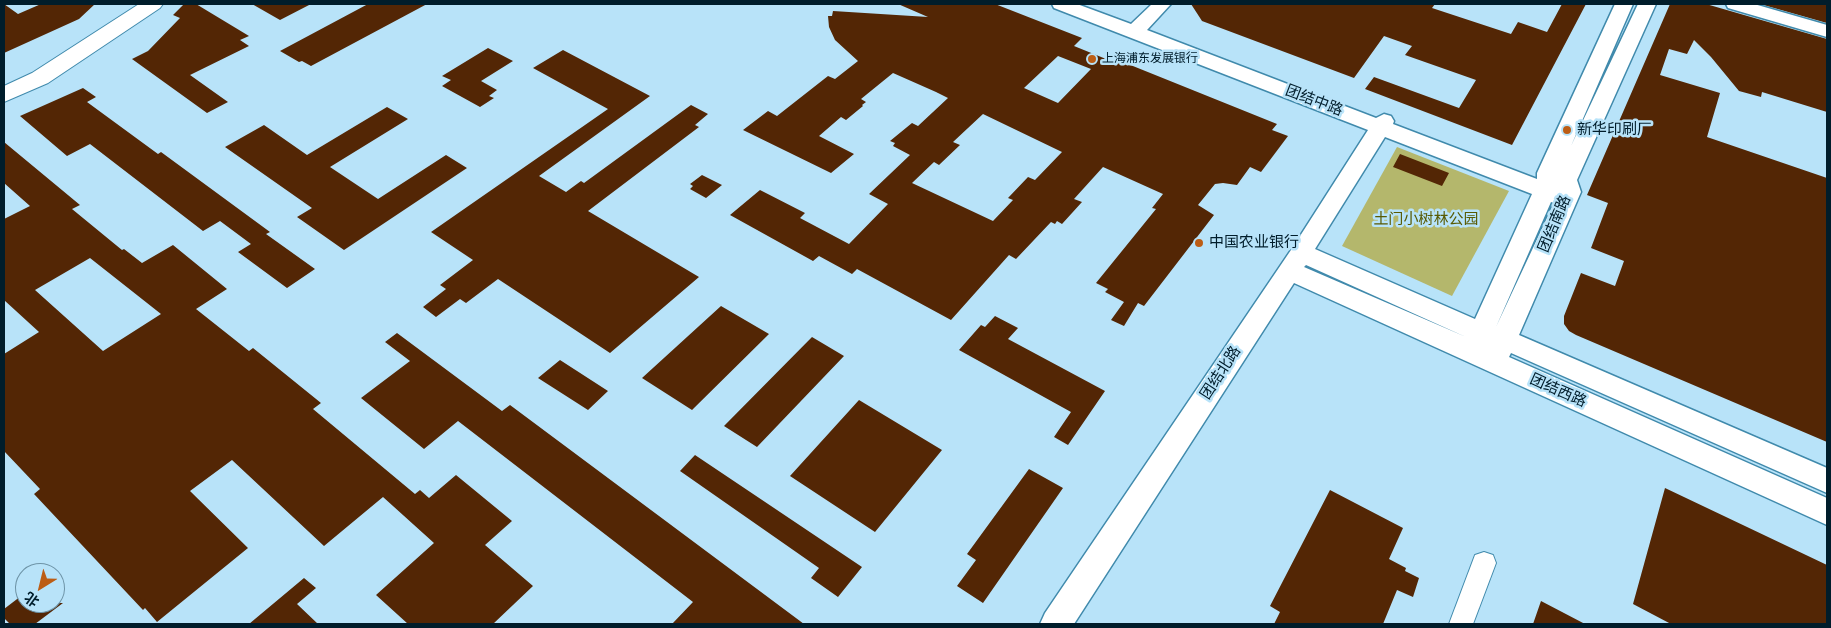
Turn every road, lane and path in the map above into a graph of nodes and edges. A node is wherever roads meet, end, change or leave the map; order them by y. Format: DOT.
graph roads {
  1 [pos="153,4"];
  2 [pos="1061,4"];
  3 [pos="1088,4"];
  4 [pos="1162,4"];
  5 [pos="1624,4"];
  6 [pos="1647,4"];
  7 [pos="1735,4"];
  8 [pos="1138,28"];
  9 [pos="1827,31"];
  10 [pos="4,95"];
  11 [pos="1382,124"];
  12 [pos="1546,187"];
  13 [pos="1568,195"];
  14 [pos="1295,261"];
  15 [pos="1488,347"];
  16 [pos="1827,482"];
  17 [pos="1827,512"];
  18 [pos="1484,563"];
  19 [pos="1056,624"];
  20 [pos="1461,624"];
  1 -- 10 [label="main road"];
  2 -- 8 [label="street, 团结中路"];
  3 -- 8 [label="street, 团结中路"];
  4 -- 8 [label="street"];
  5 -- 12 [label="street, 团结南路"];
  6 -- 13 [label="street, 团结南路"];
  7 -- 9 [label="street"];
  8 -- 11 [label="street, 团结中路"];
  11 -- 12 [label="street, 团结中路"];
  11 -- 14 [label="street, 团结北路"];
  12 -- 13 [label="street, 团结中路"];
  12 -- 15 [label="street, 团结南路"];
  13 -- 15 [label="street, 团结南路"];
  14 -- 15 [label="street, 团结西路"];
  14 -- 19 [label="street, 团结北路"];
  15 -- 16 [label="street, 团结西路"];
  15 -- 17 [label="street, 团结西路"];
  18 -- 20 [label="street"];
}
